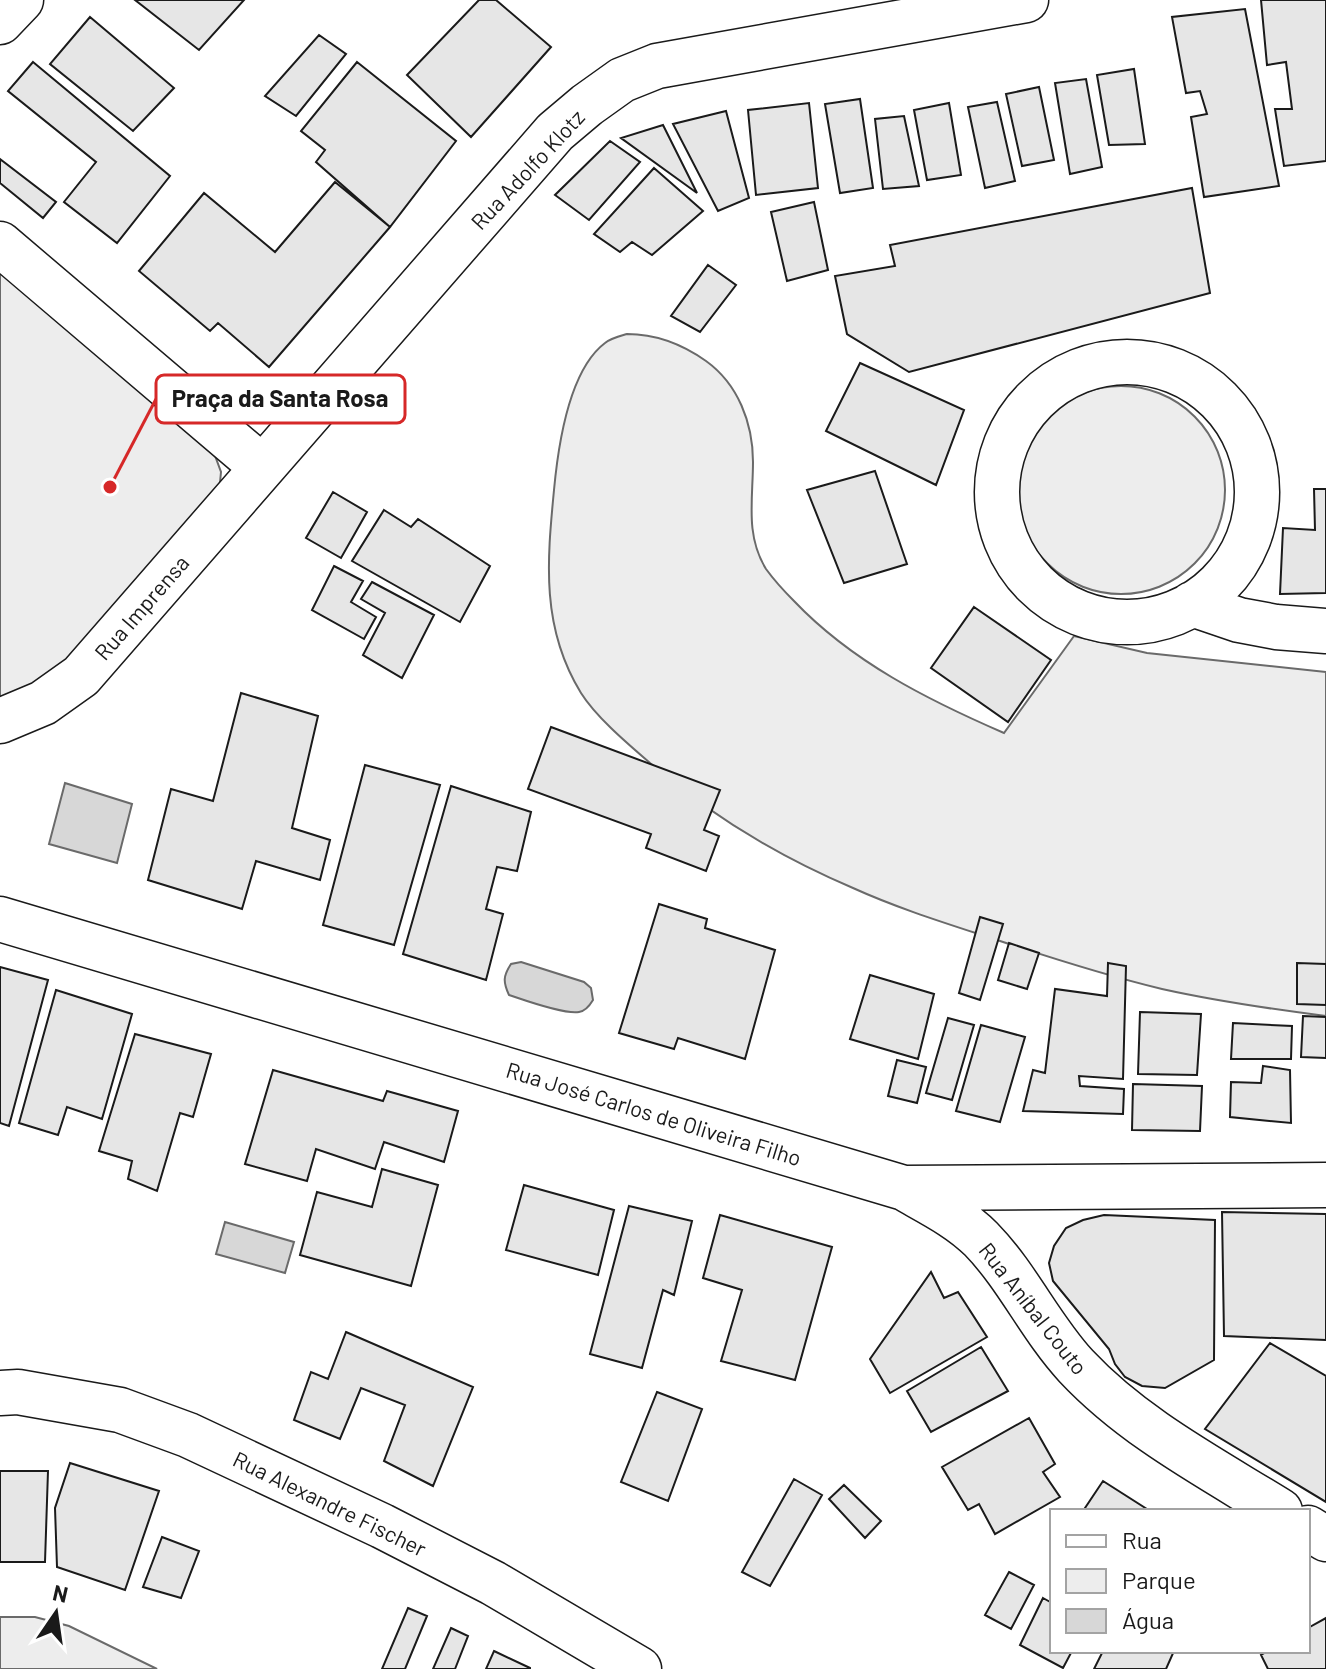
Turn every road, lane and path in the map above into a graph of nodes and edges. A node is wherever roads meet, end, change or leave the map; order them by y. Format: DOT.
graph roads {
  1 [pos="21,0"];
  2 [pos="1026,0"];
  3 [pos="0,22"];
  4 [pos="0,244"];
  5 [pos="262,467"];
  6 [pos="1192,604"];
  7 [pos="1326,631"];
  8 [pos="0,721"];
  9 [pos="0,919"];
  10 [pos="1326,1185"];
  11 [pos="904,1188"];
  12 [pos="0,1393"];
  13 [pos="1277,1509"];
  14 [pos="639,1669"];
  1 -- 3 [label="street"];
  2 -- 5 [label="street, Rua Adolfo Klotz"];
  4 -- 5 [label="street"];
  5 -- 8 [label="street, Rua Imprensa"];
  6 -- 6 [label="street"];
  6 -- 7 [label="street"];
  9 -- 11 [label="street, Rua José Carlos de Oliveira Filho"];
  10 -- 11 [label="street, Rua José Carlos de Oliveira Filho"];
  11 -- 13 [label="street, Rua Aníbal Couto"];
  12 -- 14 [label="street, Rua Alexandre Fischer"];
}
